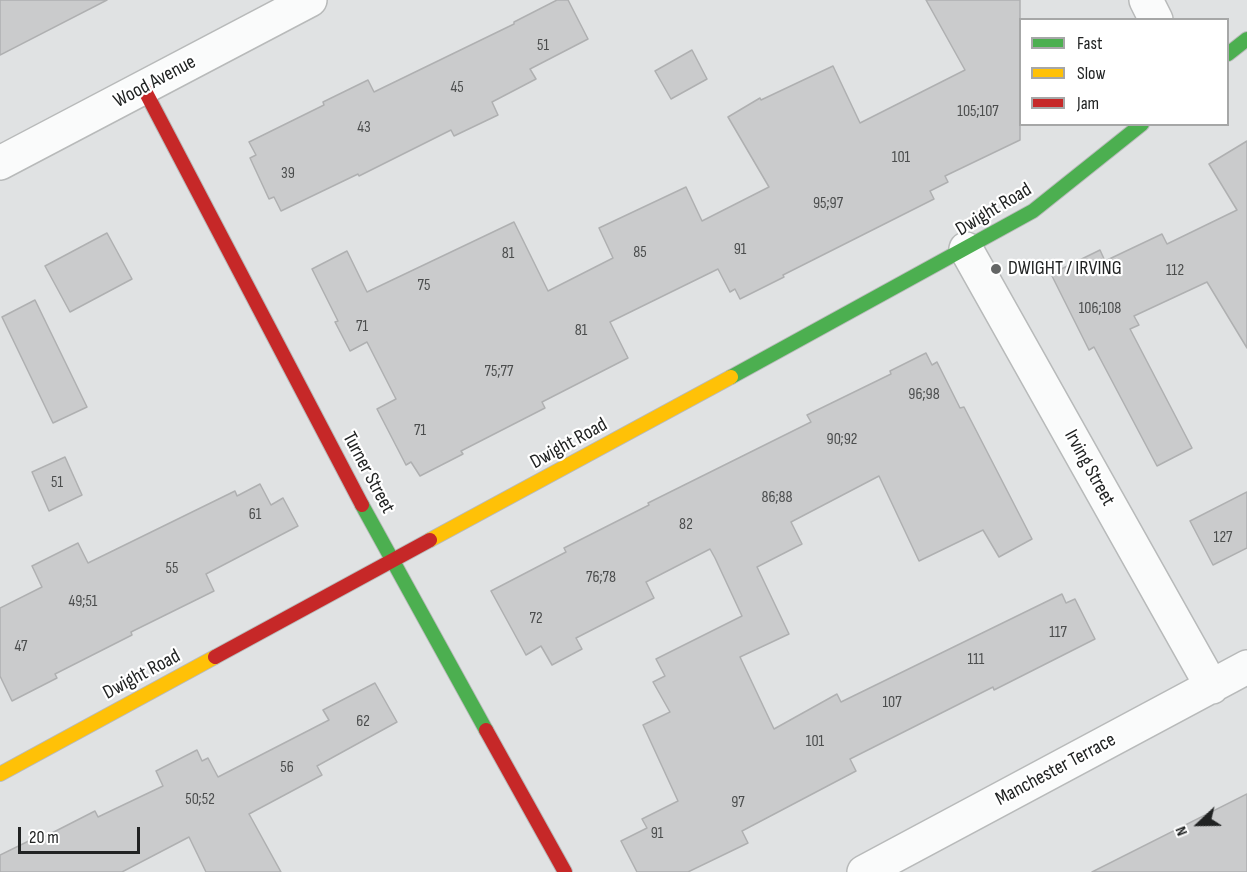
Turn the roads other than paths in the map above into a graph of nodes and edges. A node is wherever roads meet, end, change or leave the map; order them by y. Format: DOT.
graph roads {
  1 [pos="310,0"];
  2 [pos="1146,0"];
  3 [pos="1155,18"];
  4 [pos="1247,39"];
  5 [pos="1229,52"];
  6 [pos="144,89"];
  7 [pos="1139,126"];
  8 [pos="0,163"];
  9 [pos="966,249"];
  10 [pos="392,562"];
  11 [pos="1247,667"];
  12 [pos="1212,687"];
  13 [pos="0,774"];
  14 [pos="565,872"];
  15 [pos="864,872"];
  1 -- 6 [label="street, Wood Avenue"];
  2 -- 3 [label="street"];
  4 -- 5 [label="main road"];
  6 -- 8 [label="street, Wood Avenue"];
  6 -- 10 [label="main road, Turner Street"];
  7 -- 9 [label="main road, Dwight Road"];
  9 -- 10 [label="main road, Dwight Road"];
  9 -- 12 [label="street, Irving Street"];
  10 -- 13 [label="main road, Dwight Road"];
  10 -- 14 [label="main road, Turner Street"];
  11 -- 12 [label="street, Manchester Terrace"];
  12 -- 15 [label="street, Manchester Terrace"];
}
